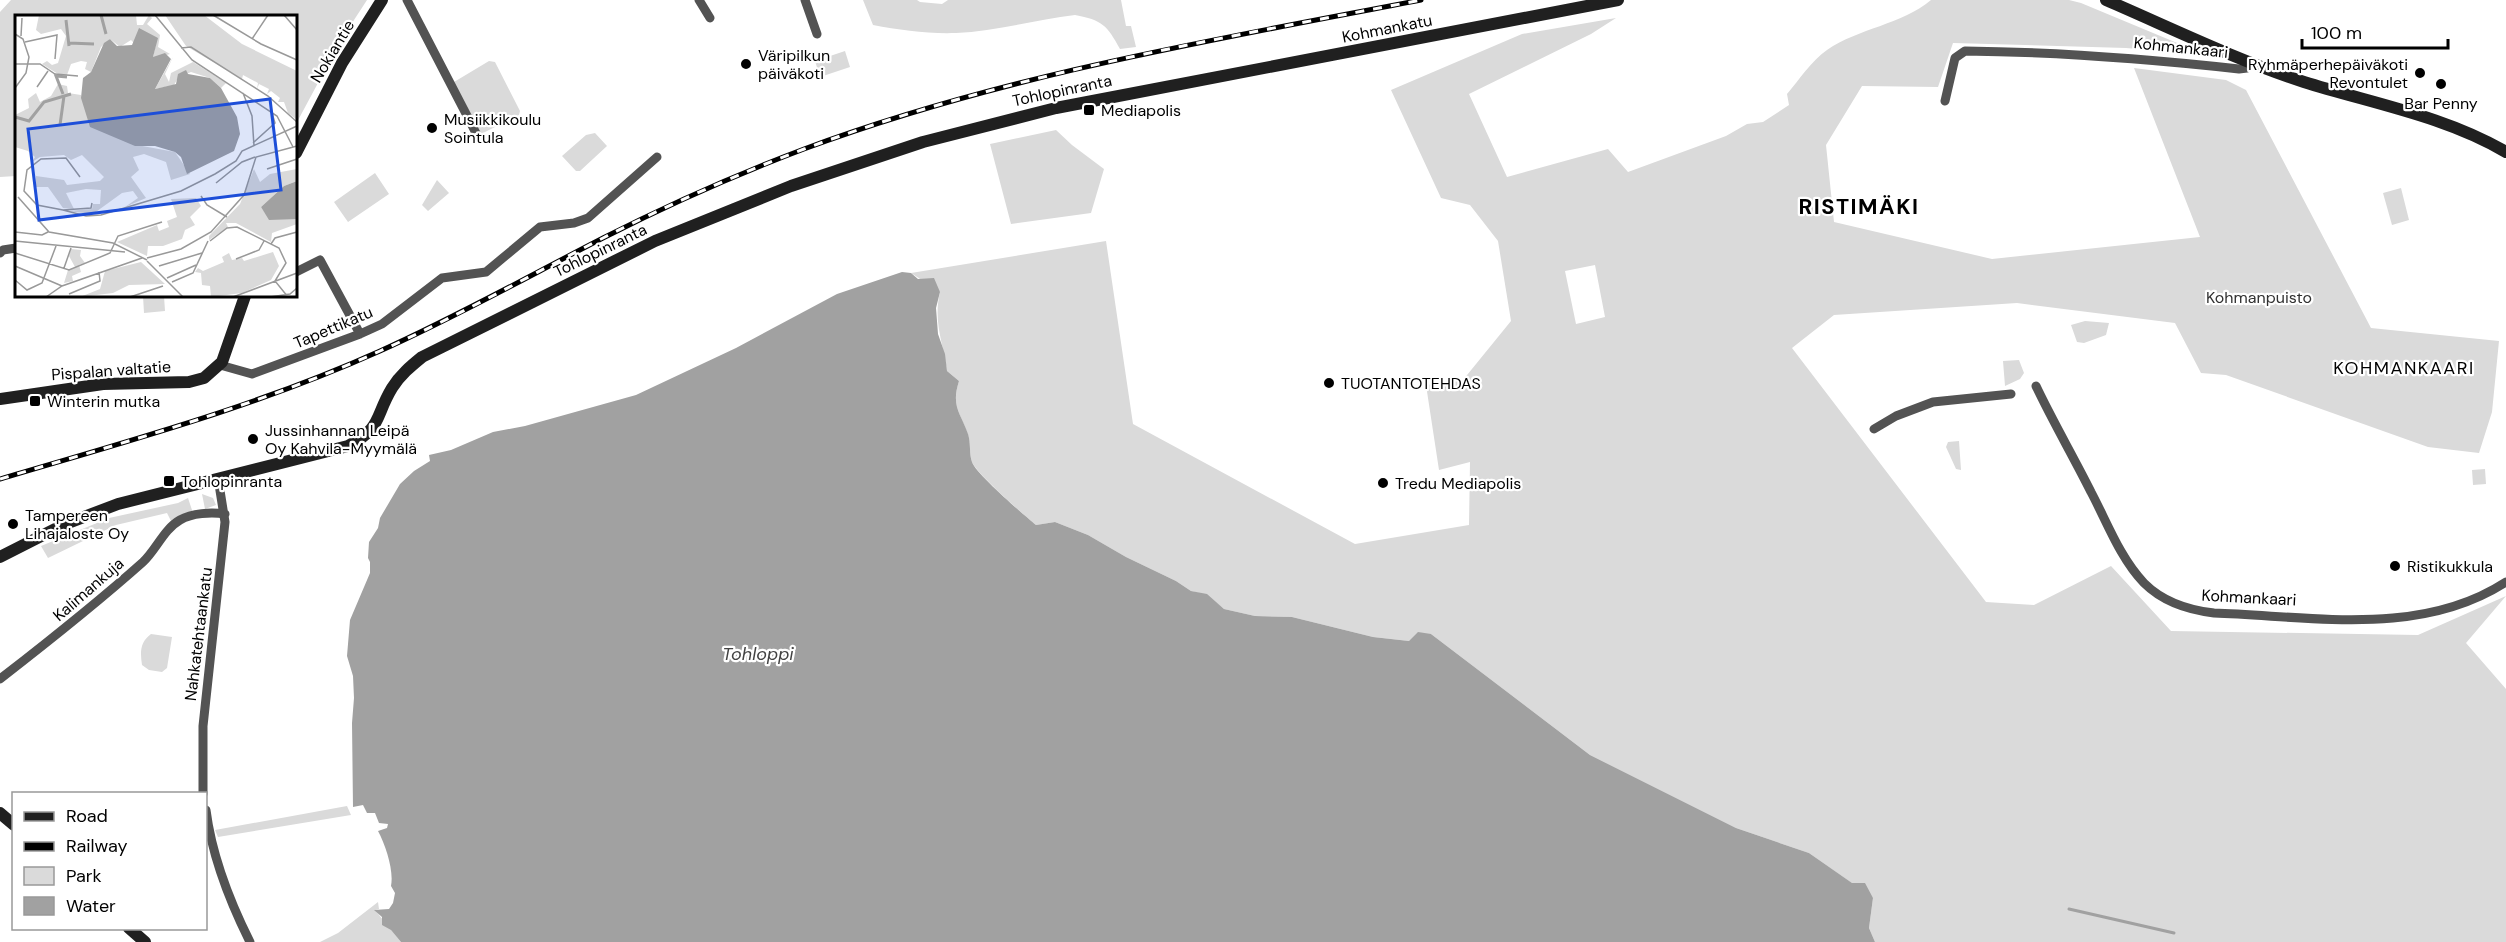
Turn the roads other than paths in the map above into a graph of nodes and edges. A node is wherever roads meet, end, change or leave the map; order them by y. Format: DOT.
graph roads {
  1 [pos="382,0"];
  2 [pos="407,0"];
  3 [pos="699,0"];
  4 [pos="805,0"];
  5 [pos="1618,0"];
  6 [pos="2106,0"];
  7 [pos="710,18"];
  8 [pos="817,34"];
  9 [pos="2253,64"];
  10 [pos="1198,81"];
  11 [pos="1945,101"];
  12 [pos="477,135"];
  13 [pos="297,151"];
  14 [pos="2506,152"];
  15 [pos="657,157"];
  16 [pos="15,248"];
  17 [pos="0,253"];
  18 [pos="297,272"];
  19 [pos="245,297"];
  20 [pos="360,334"];
  21 [pos="220,365"];
  22 [pos="2036,386"];
  23 [pos="2011,394"];
  24 [pos="0,399"];
  25 [pos="1874,429"];
  26 [pos="218,478"];
  27 [pos="225,514"];
  28 [pos="0,557"];
  29 [pos="2506,582"];
  30 [pos="0,679"];
  31 [pos="203,792"];
  32 [pos="0,813"];
  33 [pos="207,815"];
  34 [pos="12,823"];
  35 [pos="131,930"];
  36 [pos="145,942"];
  37 [pos="250,942"];
  1 -- 13 [label="street, Nokiantie"];
  2 -- 12 [label="street"];
  3 -- 7 [label="street"];
  4 -- 8 [label="street"];
  5 -- 10 [label="street, Kohmankatu"];
  6 -- 9 [label="street"];
  9 -- 11 [label="street, Kohmankaari"];
  9 -- 14 [label="street, Kohmankaari"];
  10 -- 26 [label="street, Tohlopinranta"];
  15 -- 20 [label="street, Tapettikatu"];
  16 -- 17 [label="street"];
  18 -- 20 [label="street"];
  19 -- 21 [label="street"];
  20 -- 21 [label="street, Tapettikatu"];
  21 -- 24 [label="street, Pispalan valtatie"];
  22 -- 29 [label="street, Kohmankaari"];
  23 -- 25 [label="street"];
  26 -- 27 [label="street, Nahkatehtaankatu"];
  26 -- 28 [label="street, Tohlopinranta"];
  27 -- 30 [label="street, Kalimankuja"];
  27 -- 31 [label="street, Nahkatehtaankatu"];
  32 -- 34 [label="street"];
  33 -- 37 [label="street"];
  35 -- 36 [label="street"];
}
